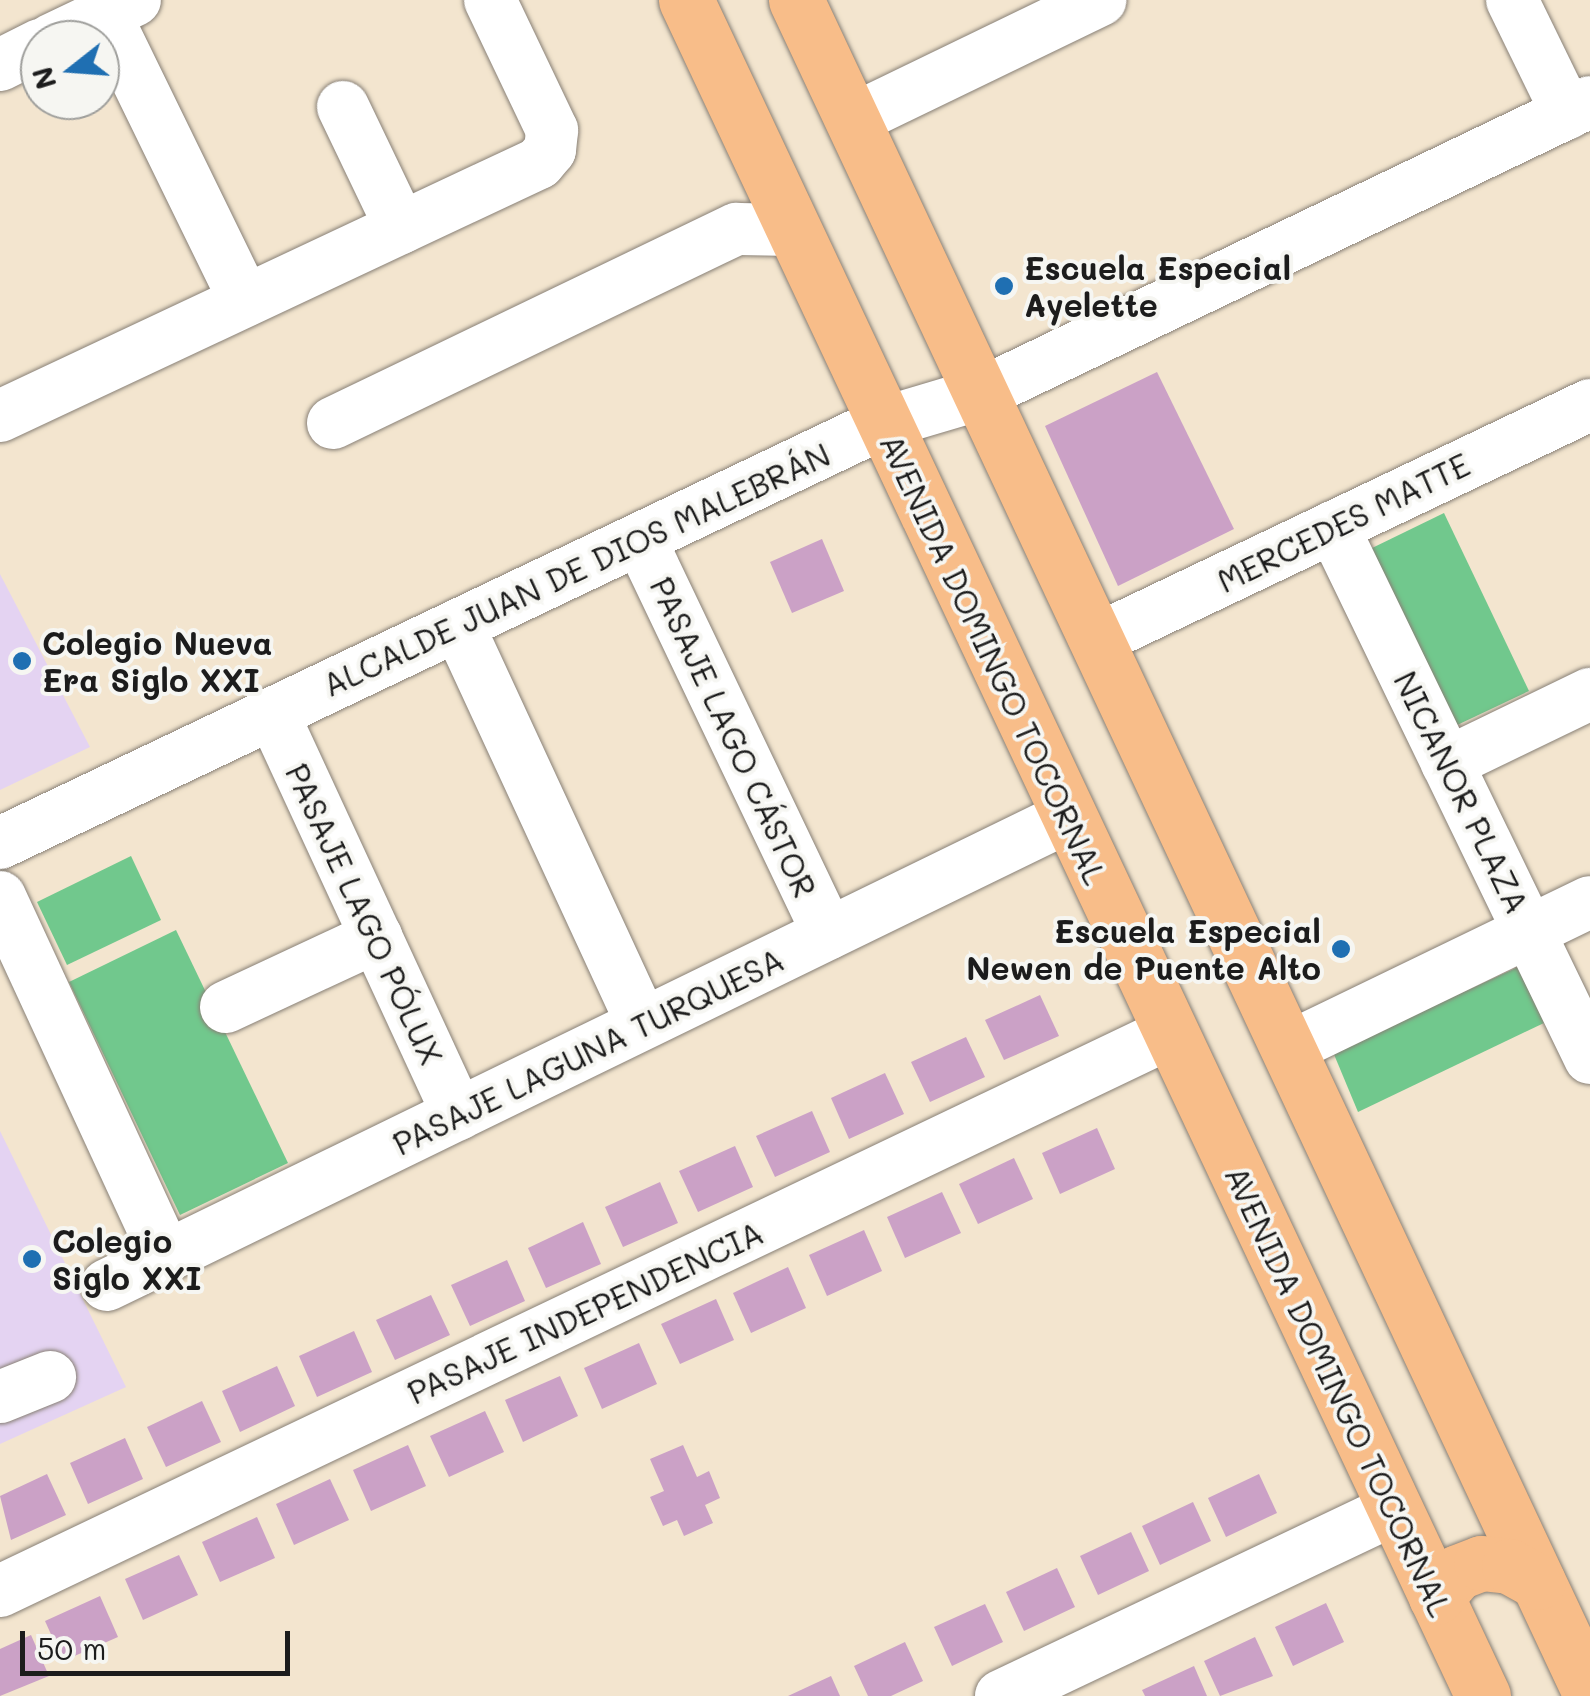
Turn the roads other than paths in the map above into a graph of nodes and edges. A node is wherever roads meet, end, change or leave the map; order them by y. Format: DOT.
graph roads {
  1 [pos="490,0"];
  2 [pos="686,0"];
  3 [pos="796,0"];
  4 [pos="1100,0"];
  5 [pos="1512,0"];
  6 [pos="120,7"];
  7 [pos="93,20"];
  8 [pos="343,107"];
  9 [pos="1578,107"];
  10 [pos="852,120"];
  11 [pos="401,228"];
  12 [pos="794,230"];
  13 [pos="246,301"];
  14 [pos="980,394"];
  15 [pos="1590,404"];
  16 [pos="0,416"];
  17 [pos="333,423"];
  18 [pos="884,424"];
  19 [pos="1333,527"];
  20 [pos="640,539"];
  21 [pos="458,625"];
  22 [pos="1096,640"];
  23 [pos="1590,694"];
  24 [pos="272,714"];
  25 [pos="1447,762"];
  26 [pos="1068,816"];
  27 [pos="0,843"];
  28 [pos="0,897"];
  29 [pos="1590,902"];
  30 [pos="1529,932"];
  31 [pos="828,934"];
  32 [pos="376,937"];
  33 [pos="226,1008"];
  34 [pos="642,1024"];
  35 [pos="1170,1033"];
  36 [pos="1288,1048"];
  37 [pos="1590,1058"];
  38 [pos="458,1114"];
  39 [pos="166,1256"];
  40 [pos="107,1285"];
  41 [pos="50,1376"];
  42 [pos="0,1397"];
  43 [pos="1394,1509"];
  44 [pos="1538,1582"];
  45 [pos="0,1590"];
  46 [pos="1436,1597"];
  47 [pos="1590,1693"];
  48 [pos="1001,1696"];
  49 [pos="1483,1696"];
  1 -- 11 [label="street"];
  2 -- 12 [label="main road, AVENIDA DOMINGO TOCORNAL"];
  3 -- 10 [label="main road"];
  4 -- 10 [label="street"];
  5 -- 9 [label="street"];
  6 -- 7 [label="street"];
  6 -- 13 [label="street"];
  8 -- 11 [label="street"];
  9 -- 14 [label="street, ALCALDE JUAN DE DIOS MALEBRÁN"];
  10 -- 14 [label="main road"];
  11 -- 13 [label="street"];
  12 -- 17 [label="street"];
  12 -- 18 [label="main road, AVENIDA DOMINGO TOCORNAL"];
  13 -- 16 [label="street"];
  14 -- 18 [label="street, ALCALDE JUAN DE DIOS MALEBRÁN"];
  14 -- 22 [label="main road"];
  15 -- 19 [label="street, MERCEDES MATTE"];
  18 -- 20 [label="street, ALCALDE JUAN DE DIOS MALEBRÁN"];
  18 -- 26 [label="main road, AVENIDA DOMINGO TOCORNAL"];
  19 -- 22 [label="street, MERCEDES MATTE"];
  19 -- 25 [label="street, NICANOR PLAZA"];
  20 -- 21 [label="street, ALCALDE JUAN DE DIOS MALEBRÁN"];
  20 -- 31 [label="street, PASAJE LAGO CÁSTOR"];
  21 -- 24 [label="street, ALCALDE JUAN DE DIOS MALEBRÁN"];
  21 -- 34 [label="street"];
  22 -- 36 [label="main road"];
  23 -- 25 [label="street"];
  24 -- 27 [label="street, ALCALDE JUAN DE DIOS MALEBRÁN"];
  24 -- 32 [label="street, PASAJE LAGO PÓLUX"];
  25 -- 30 [label="street, NICANOR PLAZA"];
  26 -- 31 [label="street, PASAJE LAGUNA TURQUESA"];
  26 -- 35 [label="main road, AVENIDA DOMINGO TOCORNAL"];
  28 -- 39 [label="street"];
  29 -- 30 [label="street"];
  30 -- 36 [label="street"];
  30 -- 37 [label="street, NICANOR PLAZA"];
  31 -- 34 [label="street, PASAJE LAGUNA TURQUESA"];
  32 -- 33 [label="street"];
  32 -- 38 [label="street, PASAJE LAGO PÓLUX"];
  34 -- 38 [label="street, PASAJE LAGUNA TURQUESA"];
  35 -- 43 [label="main road, AVENIDA DOMINGO TOCORNAL"];
  35 -- 45 [label="street, PASAJE INDEPENDENCIA"];
  36 -- 44 [label="main road"];
  38 -- 39 [label="street, PASAJE LAGUNA TURQUESA"];
  39 -- 40 [label="street, PASAJE LAGUNA TURQUESA"];
  41 -- 42 [label="street"];
  43 -- 46 [label="main road, AVENIDA DOMINGO TOCORNAL"];
  43 -- 48 [label="street"];
  44 -- 46 [label="main road"];
  44 -- 47 [label="main road"];
  46 -- 49 [label="main road, AVENIDA DOMINGO TOCORNAL"];
}
